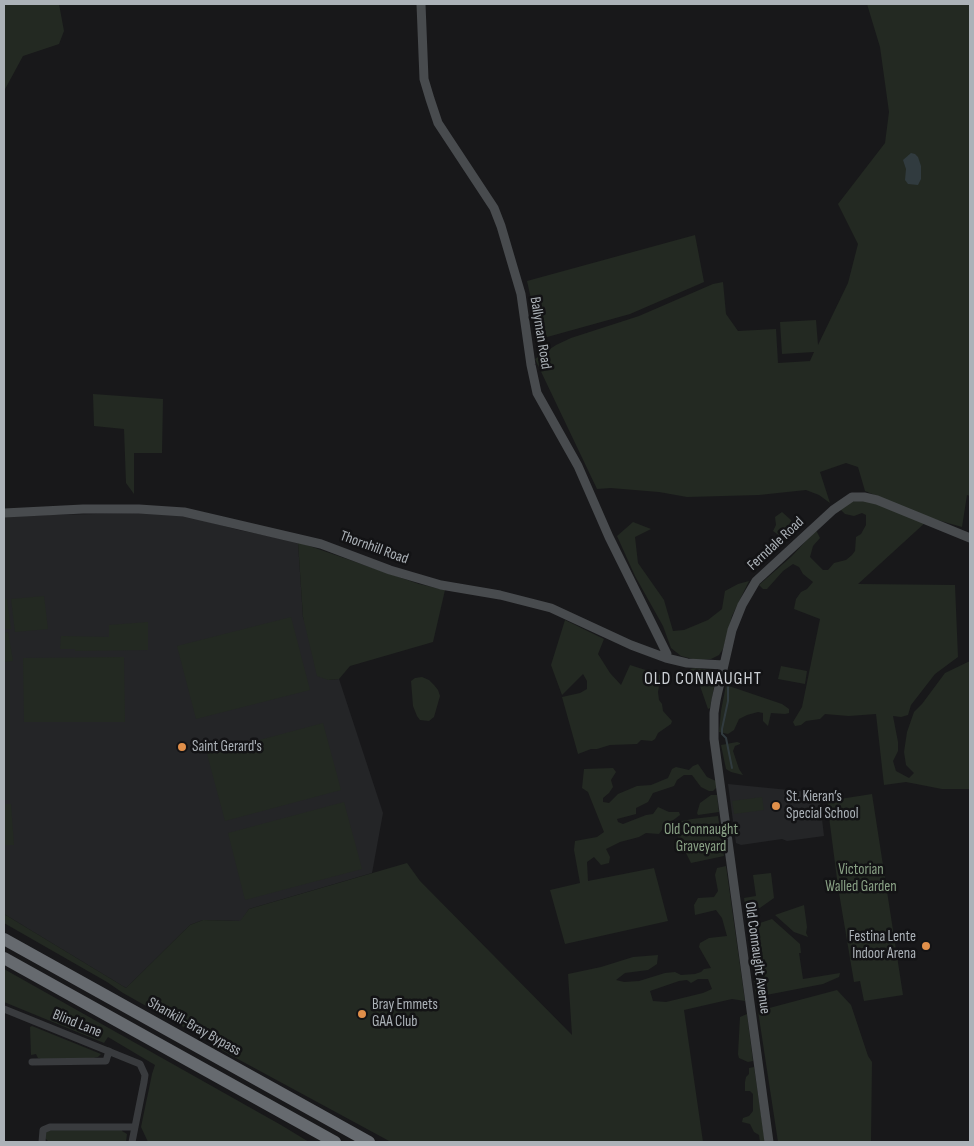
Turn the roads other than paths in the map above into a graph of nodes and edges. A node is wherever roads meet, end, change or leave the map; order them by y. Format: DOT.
graph roads {
  1 [pos="421,4"];
  2 [pos="4,513"];
  3 [pos="970,538"];
  4 [pos="666,658"];
  5 [pos="724,665"];
  6 [pos="719,777"];
  7 [pos="4,939"];
  8 [pos="4,958"];
  9 [pos="4,1009"];
  10 [pos="109,1051"];
  11 [pos="32,1062"];
  12 [pos="135,1127"];
  13 [pos="42,1142"];
  14 [pos="132,1142"];
  15 [pos="335,1142"];
  16 [pos="370,1142"];
  17 [pos="769,1142"];
  1 -- 4 [label="street, Ballyman Road"];
  2 -- 4 [label="street, Thornhill Road"];
  3 -- 5 [label="street, Ferndale Road"];
  4 -- 5 [label="street, Thornhill Road"];
  5 -- 6 [label="street, Ferndale Road"];
  6 -- 17 [label="street, Old Connaught Avenue"];
  7 -- 16 [label="highway, Shankill-Bray Bypass"];
  8 -- 15 [label="highway"];
  9 -- 10 [label="street, Blind Lane"];
  10 -- 11 [label="street"];
  10 -- 12 [label="street, Blind Lane"];
  12 -- 13 [label="street"];
  12 -- 14 [label="street"];
}
